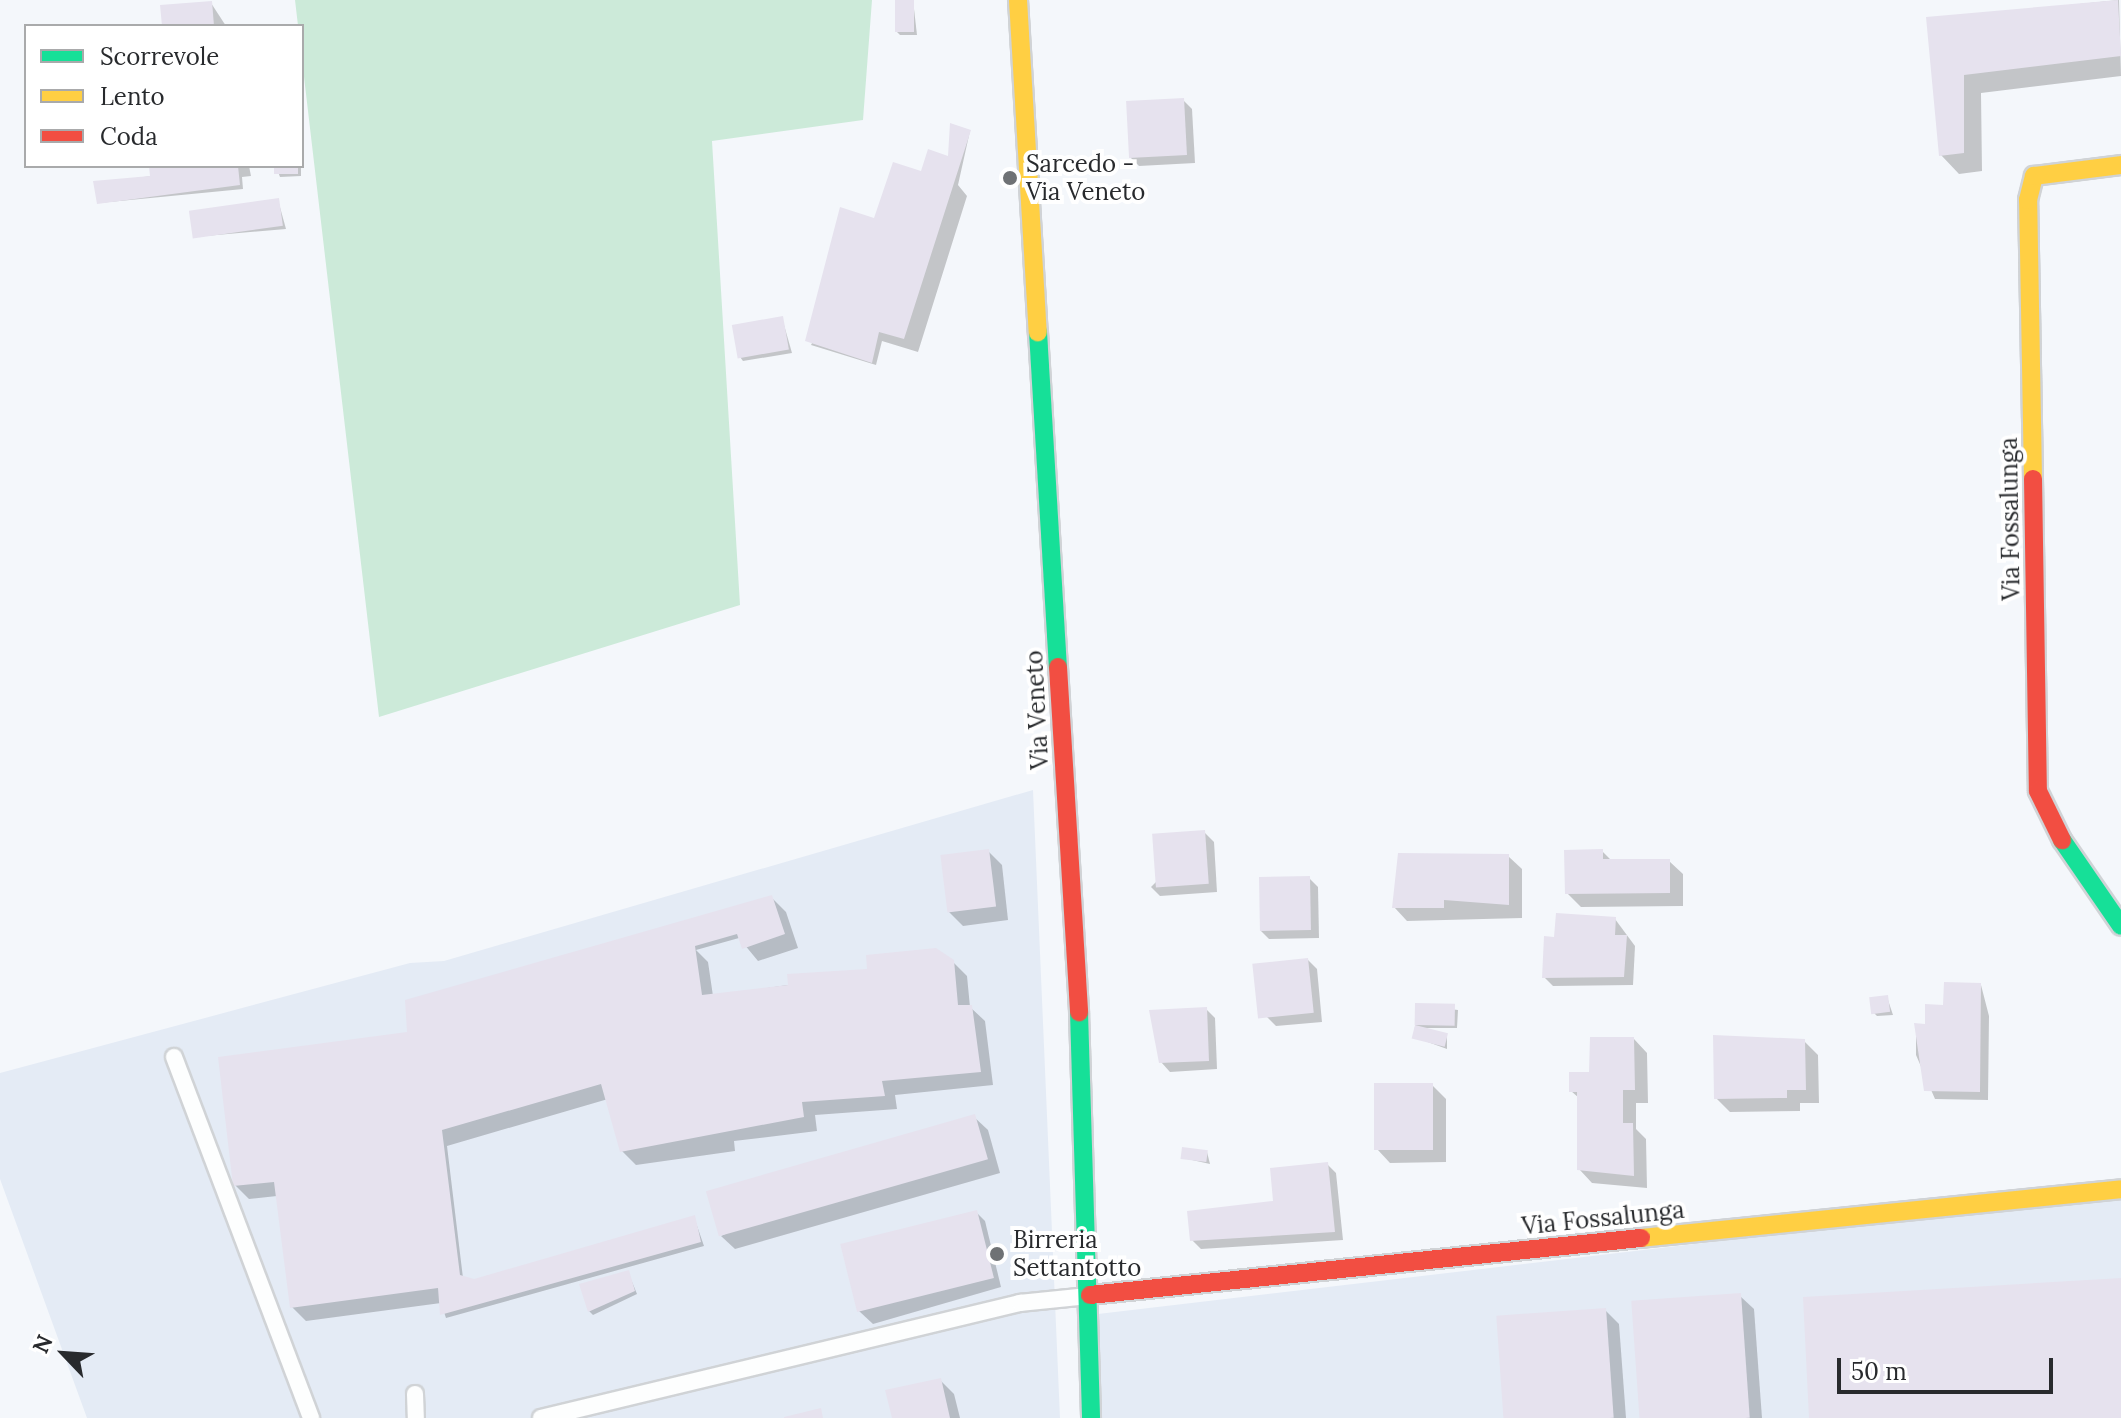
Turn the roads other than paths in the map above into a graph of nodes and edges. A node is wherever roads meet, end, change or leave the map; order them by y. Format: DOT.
graph roads {
  1 [pos="1018,0"];
  2 [pos="2121,165"];
  3 [pos="2121,926"];
  4 [pos="174,1057"];
  5 [pos="2121,1189"];
  6 [pos="1090,1295"];
  7 [pos="415,1394"];
  8 [pos="311,1418"];
  9 [pos="416,1418"];
  10 [pos="541,1418"];
  11 [pos="1091,1418"];
  1 -- 6 [label="street, Via Veneto"];
  2 -- 3 [label="street, Via Fossalunga"];
  4 -- 8 [label="lane"];
  5 -- 6 [label="street, Via Fossalunga"];
  6 -- 10 [label="lane"];
  6 -- 11 [label="street, Via Veneto"];
  7 -- 9 [label="lane"];
}
